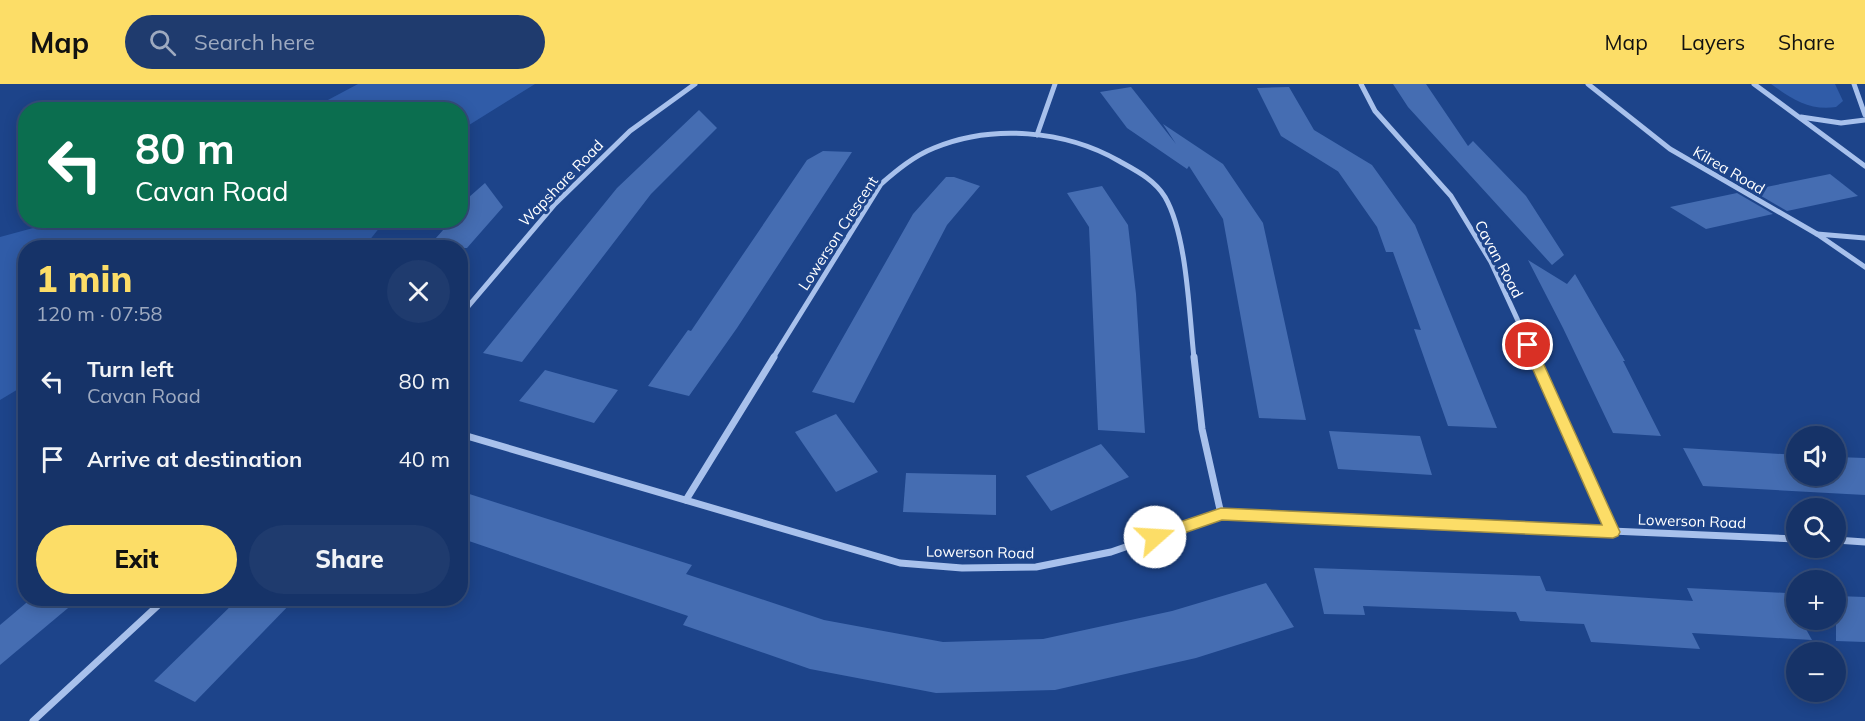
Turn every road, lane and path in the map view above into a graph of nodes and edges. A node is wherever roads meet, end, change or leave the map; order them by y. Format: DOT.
graph roads {
  1 [pos="695,84"];
  2 [pos="1055,84"];
  3 [pos="1361,84"];
  4 [pos="1588,84"];
  5 [pos="1754,84"];
  6 [pos="1854,84"];
  7 [pos="1796,116"];
  8 [pos="1865,118"];
  9 [pos="1037,135"];
  10 [pos="1865,166"];
  11 [pos="1817,234"];
  12 [pos="1865,238"];
  13 [pos="1865,267"];
  14 [pos="468,307"];
  15 [pos="468,436"];
  16 [pos="686,500"];
  17 [pos="1221,514"];
  18 [pos="1613,532"];
  19 [pos="1786,539"];
  20 [pos="1846,541"];
  21 [pos="1865,542"];
  22 [pos="157,606"];
  23 [pos="33,721"];
  1 -- 14 [label="street, Wapshare Road"];
  2 -- 9 [label="street"];
  3 -- 18 [label="street, Cavan Road"];
  4 -- 11 [label="street, Kilrea Road"];
  5 -- 7 [label="street"];
  6 -- 8 [label="street"];
  7 -- 8 [label="street"];
  7 -- 10 [label="street"];
  9 -- 16 [label="street, Lowerson Crescent"];
  9 -- 17 [label="street, Lowerson Crescent"];
  11 -- 12 [label="street"];
  11 -- 13 [label="street, Kilrea Road"];
  15 -- 16 [label="street, Lowerson Road"];
  16 -- 17 [label="street, Lowerson Road"];
  17 -- 18 [label="street, Lowerson Road"];
  18 -- 19 [label="street, Lowerson Road"];
  20 -- 21 [label="street"];
  22 -- 23 [label="street"];
}
